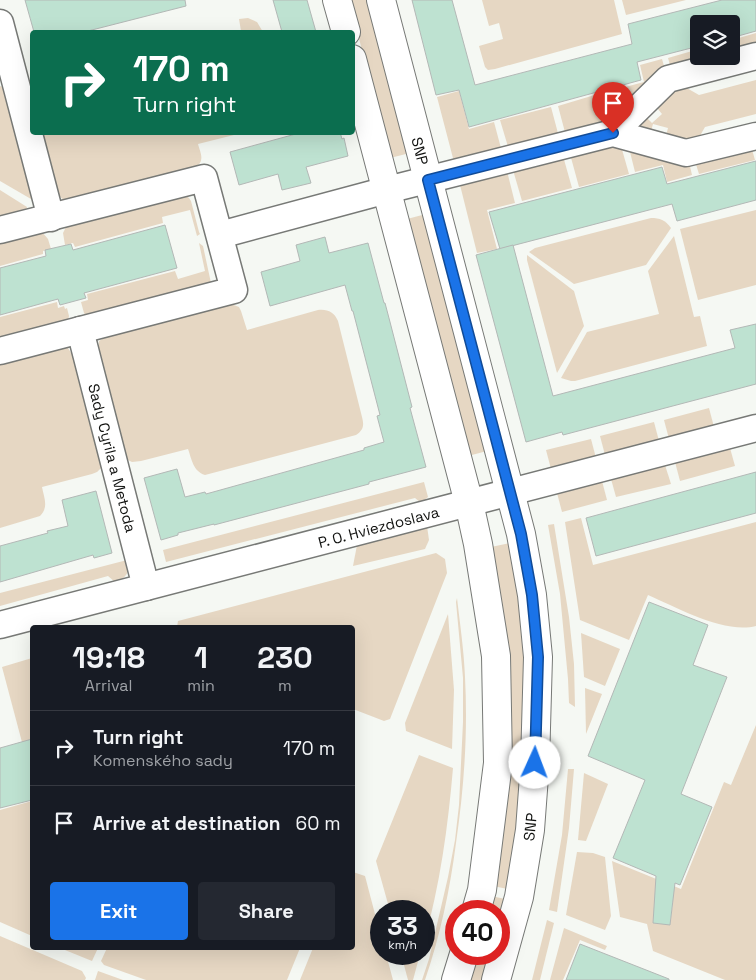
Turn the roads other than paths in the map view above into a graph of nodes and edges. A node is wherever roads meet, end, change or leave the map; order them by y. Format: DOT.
graph roads {
  1 [pos="337,0"];
  2 [pos="381,0"];
  3 [pos="0,24"];
  4 [pos="345,30"];
  5 [pos="756,56"];
  6 [pos="355,70"];
  7 [pos="613,133"];
  8 [pos="756,136"];
  9 [pos="428,180"];
  10 [pos="387,190"];
  11 [pos="51,218"];
  12 [pos="0,230"];
  13 [pos="220,236"];
  14 [pos="80,330"];
  15 [pos="0,351"];
  16 [pos="756,428"];
  17 [pos="510,492"];
  18 [pos="469,503"];
  19 [pos="146,587"];
  20 [pos="0,625"];
  21 [pos="479,900"];
  22 [pos="461,965"];
  23 [pos="456,980"];
  24 [pos="496,980"];
  1 -- 4 [label="street"];
  2 -- 9 [label="street, SNP"];
  3 -- 11 [label="street"];
  5 -- 7 [label="street"];
  6 -- 10 [label="street"];
  7 -- 8 [label="street"];
  7 -- 9 [label="street"];
  9 -- 10 [label="street"];
  9 -- 17 [label="street, SNP"];
  10 -- 13 [label="street"];
  10 -- 18 [label="street"];
  11 -- 12 [label="street"];
  11 -- 13 [label="street"];
  13 -- 14 [label="street"];
  14 -- 15 [label="street"];
  14 -- 19 [label="street, Sady Cyrila a Metoda"];
  16 -- 17 [label="street, P. O. Hviezdoslava"];
  17 -- 18 [label="street, P. O. Hviezdoslava"];
  17 -- 24 [label="street, SNP"];
  18 -- 19 [label="street, P. O. Hviezdoslava"];
  18 -- 21 [label="street"];
  19 -- 20 [label="street, P. O. Hviezdoslava"];
  22 -- 23 [label="street"];
}
